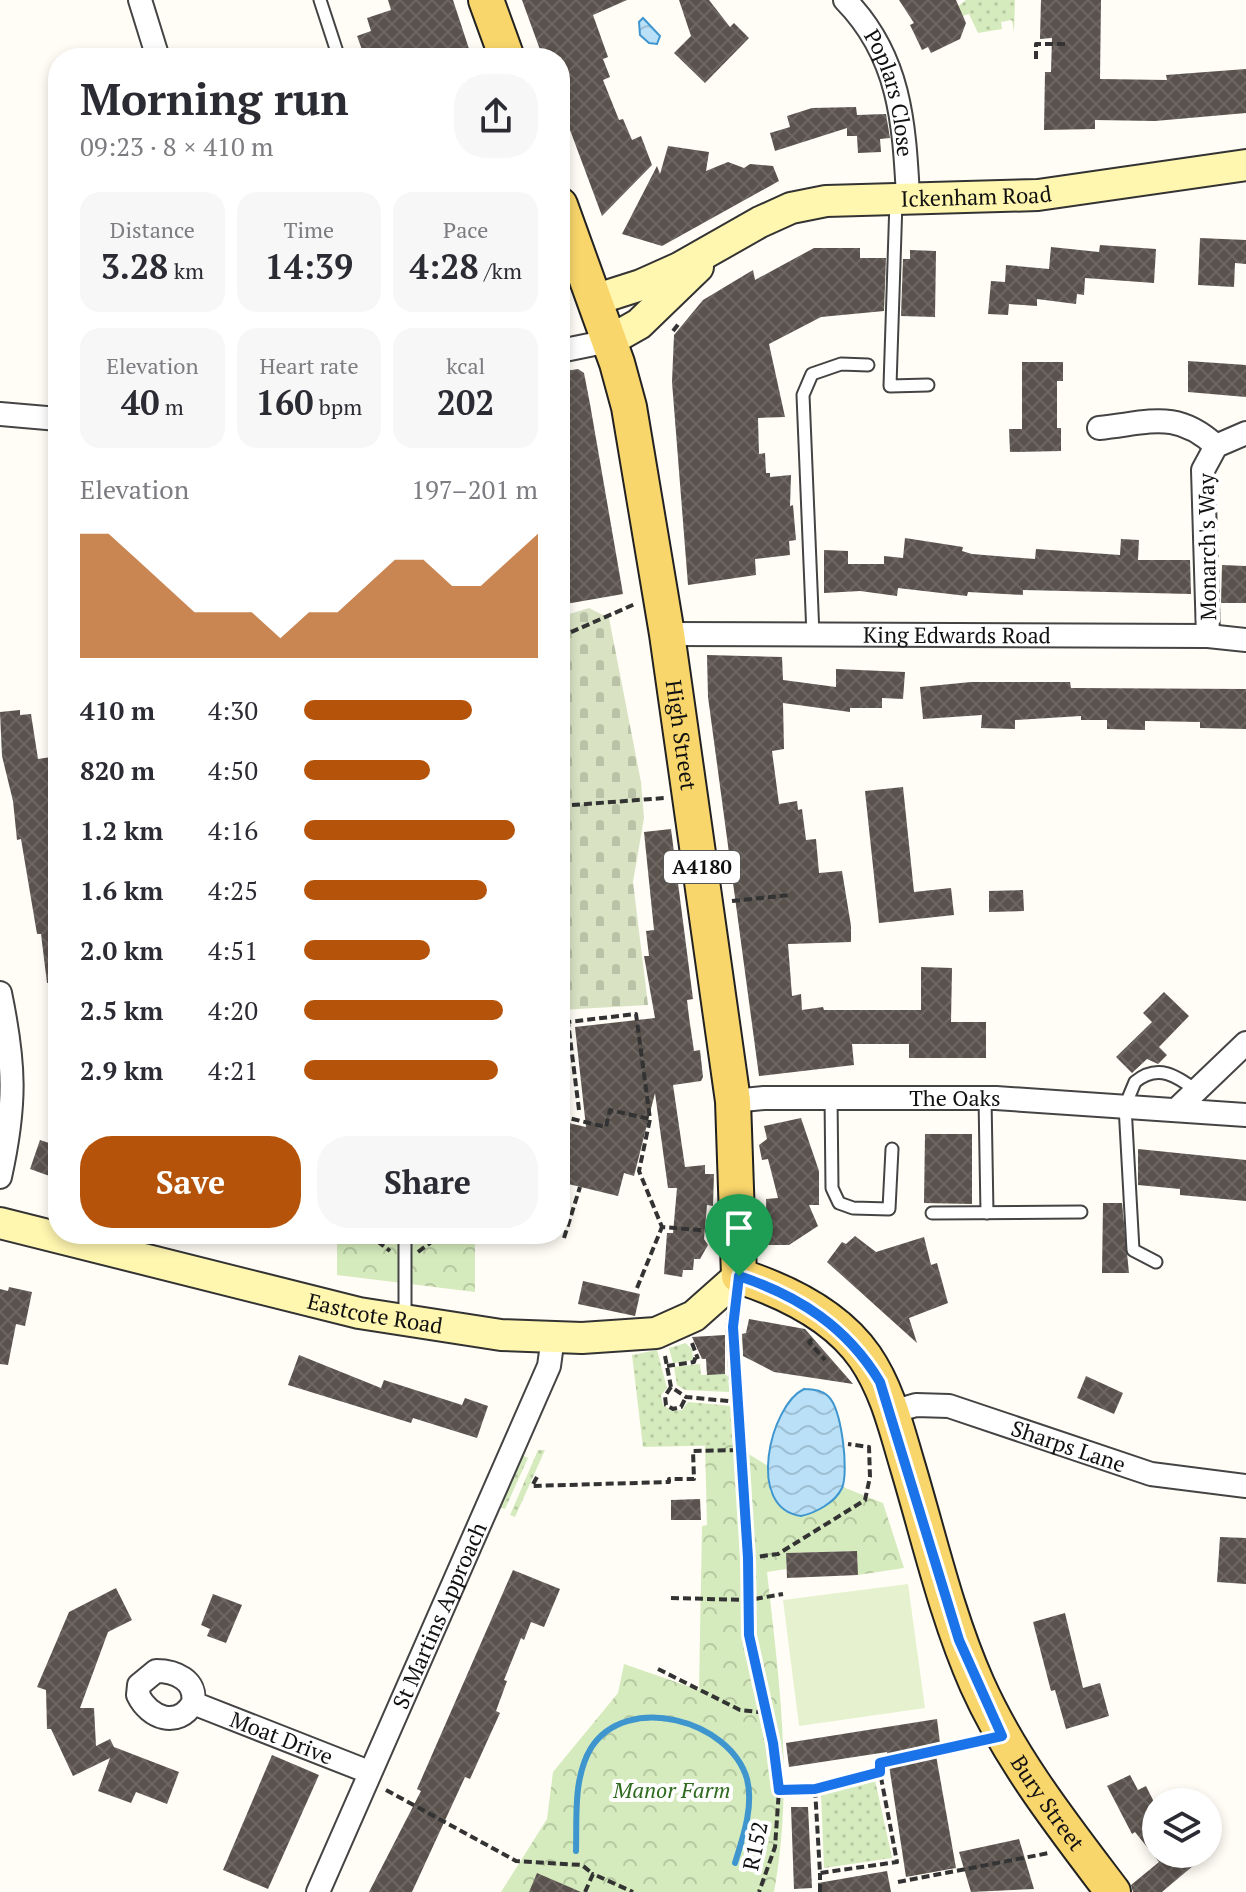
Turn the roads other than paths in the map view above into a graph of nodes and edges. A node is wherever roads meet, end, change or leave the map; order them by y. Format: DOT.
graph roads {
  1 [pos="140,0"];
  2 [pos="320,0"];
  3 [pos="486,0"];
  4 [pos="845,0"];
  5 [pos="155,48"];
  6 [pos="336,48"];
  7 [pos="503,48"];
  8 [pos="1246,165"];
  9 [pos="902,196"];
  10 [pos="570,233"];
  11 [pos="716,249"];
  12 [pos="594,300"];
  13 [pos="609,341"];
  14 [pos="570,349"];
  15 [pos="868,365"];
  16 [pos="928,385"];
  17 [pos="0,414"];
  18 [pos="48,418"];
  19 [pos="1099,428"];
  20 [pos="1246,433"];
  21 [pos="1216,446"];
  22 [pos="667,634"];
  23 [pos="813,635"];
  24 [pos="1208,636"];
  25 [pos="1246,640"];
  26 [pos="0,993"];
  27 [pos="1246,1043"];
  28 [pos="1197,1091"];
  29 [pos="831,1097"];
  30 [pos="985,1098"];
  31 [pos="733,1101"];
  32 [pos="1125,1106"];
  33 [pos="1176,1110"];
  34 [pos="1246,1115"];
  35 [pos="892,1149"];
  36 [pos="0,1177"];
  37 [pos="1081,1212"];
  38 [pos="932,1213"];
  39 [pos="987,1213"];
  40 [pos="0,1223"];
  41 [pos="48,1235"];
  42 [pos="86,1244"];
  43 [pos="405,1244"];
  44 [pos="1156,1262"];
  45 [pos="739,1276"];
  46 [pos="405,1322"];
  47 [pos="553,1337"];
  48 [pos="736,1378"];
  49 [pos="892,1412"];
  50 [pos="1246,1486"];
  51 [pos="193,1703"];
  52 [pos="369,1772"];
  53 [pos="318,1892"];
  54 [pos="1113,1892"];
  1 -- 5 [label="street"];
  2 -- 6 [label="lane"];
  3 -- 7 [label="main road"];
  4 -- 9 [label="street, Poplars Close"];
  8 -- 9 [label="main road, Ickenham Road"];
  9 -- 11 [label="main road, Ickenham Road"];
  9 -- 16 [label="lane"];
  10 -- 12 [label="main road, High Street / A4180"];
  11 -- 12 [label="main road, Ickenham Road"];
  11 -- 13 [label="main road, Ickenham Road"];
  12 -- 13 [label="main road, High Street / A4180"];
  13 -- 14 [label="street"];
  13 -- 22 [label="main road, High Street / A4180"];
  15 -- 23 [label="lane"];
  17 -- 18 [label="street"];
  19 -- 21 [label="street"];
  20 -- 21 [label="street, Monarch's Way"];
  21 -- 24 [label="street, Monarch's Way"];
  22 -- 23 [label="street, King Edwards Road"];
  22 -- 31 [label="main road, High Street / A4180"];
  23 -- 24 [label="street, King Edwards Road"];
  24 -- 25 [label="street, King Edwards Road"];
  26 -- 36 [label="street"];
  27 -- 28 [label="street"];
  28 -- 32 [label="lane"];
  28 -- 33 [label="street"];
  29 -- 30 [label="street, The Oaks"];
  29 -- 31 [label="street, The Oaks"];
  29 -- 35 [label="lane"];
  30 -- 32 [label="street, The Oaks"];
  30 -- 39 [label="lane"];
  31 -- 45 [label="main road, High Street / A4180"];
  32 -- 33 [label="street, The Oaks"];
  32 -- 44 [label="lane"];
  33 -- 34 [label="street, The Oaks"];
  37 -- 39 [label="lane"];
  38 -- 39 [label="lane"];
  40 -- 41 [label="main road, Eastcote Road"];
  42 -- 46 [label="main road, Eastcote Road"];
  43 -- 46 [label="lane"];
  45 -- 47 [label="main road, Eastcote Road"];
  45 -- 48 [label="lane"];
  45 -- 49 [label="main road, Bury Street"];
  46 -- 47 [label="main road, Eastcote Road"];
  47 -- 52 [label="street, St Martins Approach"];
  49 -- 50 [label="street, Sharps Lane"];
  49 -- 54 [label="main road, Bury Street"];
  51 -- 52 [label="street, Moat Drive"];
  52 -- 53 [label="street, St Martins Approach"];
}
